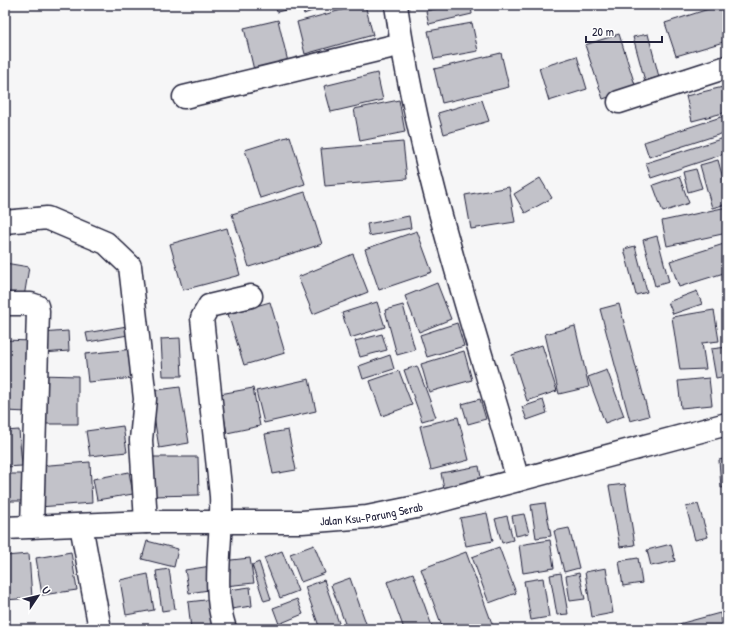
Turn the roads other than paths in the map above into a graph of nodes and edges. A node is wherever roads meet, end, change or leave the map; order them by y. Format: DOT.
graph roads {
  1 [pos="396,5"];
  2 [pos="402,44"];
  3 [pos="727,67"];
  4 [pos="184,97"];
  5 [pos="619,102"];
  6 [pos="5,222"];
  7 [pos="251,296"];
  8 [pos="5,304"];
  9 [pos="727,424"];
  10 [pos="518,480"];
  11 [pos="222,520"];
  12 [pos="146,522"];
  13 [pos="81,525"];
  14 [pos="32,527"];
  15 [pos="5,528"];
  16 [pos="100,629"];
  17 [pos="225,629"];
  1 -- 2 [label="street"];
  2 -- 4 [label="street"];
  2 -- 10 [label="street"];
  3 -- 5 [label="street"];
  6 -- 12 [label="street"];
  7 -- 11 [label="street"];
  8 -- 14 [label="street"];
  9 -- 10 [label="street, Jalan Ksu-Parung Serab"];
  10 -- 11 [label="street, Jalan Ksu-Parung Serab"];
  11 -- 12 [label="street, Jalan Ksu-Parung Serab"];
  11 -- 17 [label="street"];
  12 -- 13 [label="street, Jalan Ksu-Parung Serab"];
  13 -- 14 [label="street, Jalan Ksu-Parung Serab"];
  13 -- 16 [label="street"];
  14 -- 15 [label="street, Jalan Ksu-Parung Serab"];
}
